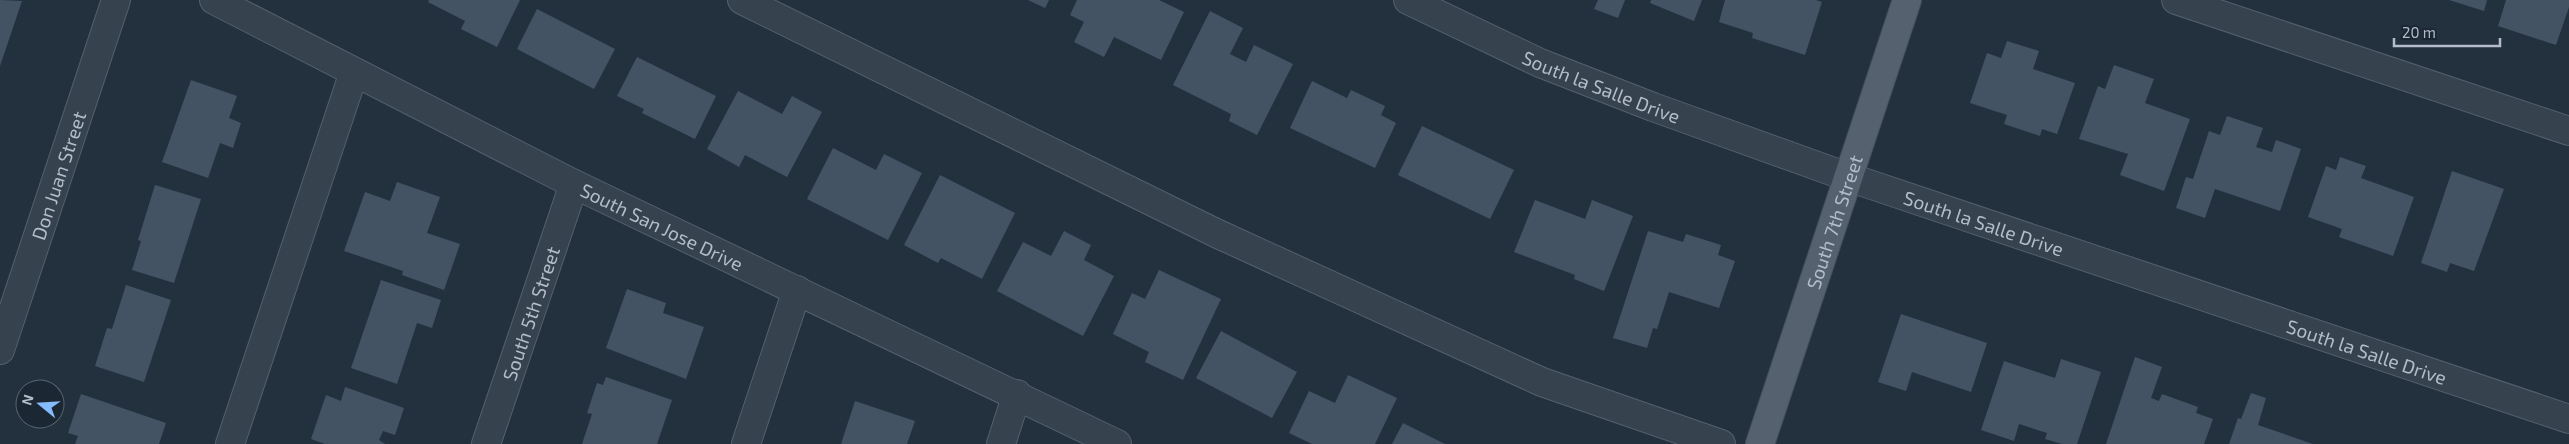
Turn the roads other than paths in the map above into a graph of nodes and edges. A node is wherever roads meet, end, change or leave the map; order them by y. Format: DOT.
graph roads {
  1 [pos="116,0"];
  2 [pos="214,0"];
  3 [pos="742,0"];
  4 [pos="1408,0"];
  5 [pos="1907,0"];
  6 [pos="2176,0"];
  7 [pos="354,72"];
  8 [pos="2569,131"];
  9 [pos="1848,176"];
  10 [pos="574,184"];
  11 [pos="797,290"];
  12 [pos="0,350"];
  13 [pos="1018,394"];
  14 [pos="2569,419"];
  15 [pos="230,444"];
  16 [pos="486,444"];
  17 [pos="746,444"];
  18 [pos="1001,444"];
  19 [pos="1117,444"];
  20 [pos="1721,444"];
  21 [pos="1760,444"];
  1 -- 12 [label="street, Don Juan Street"];
  2 -- 7 [label="street, South San Jose Drive"];
  3 -- 20 [label="street"];
  4 -- 9 [label="street, South la Salle Drive"];
  5 -- 9 [label="main road, South 7th Street"];
  6 -- 8 [label="street"];
  7 -- 10 [label="street, South San Jose Drive"];
  7 -- 15 [label="street"];
  9 -- 14 [label="street, South la Salle Drive"];
  9 -- 21 [label="main road, South 7th Street"];
  10 -- 11 [label="street, South San Jose Drive"];
  10 -- 16 [label="street, South 5th Street"];
  11 -- 13 [label="street, South San Jose Drive"];
  11 -- 17 [label="street"];
  13 -- 18 [label="street"];
  13 -- 19 [label="street, South San Jose Drive"];
}
